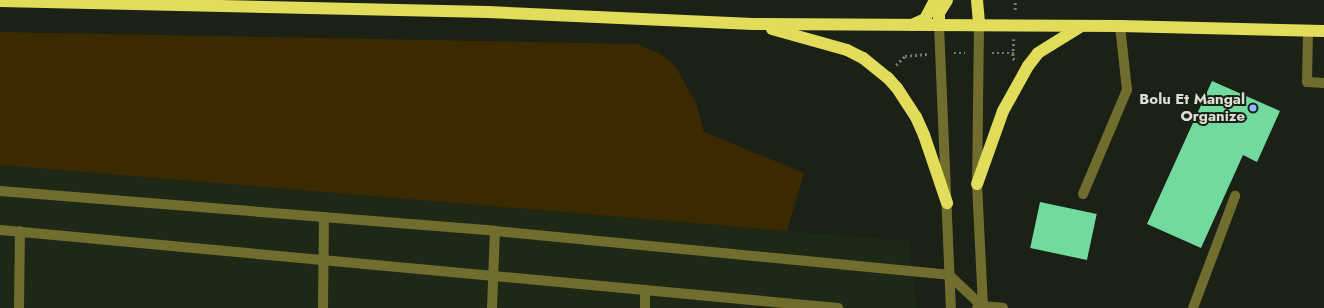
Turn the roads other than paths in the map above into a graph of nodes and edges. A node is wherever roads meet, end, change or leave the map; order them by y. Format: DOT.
graph roads {
  1 [pos="936,0"];
  2 [pos="947,0"];
  3 [pos="977,0"];
  4 [pos="0,1"];
  5 [pos="753,24"];
  6 [pos="911,25"];
  7 [pos="939,25"];
  8 [pos="979,25"];
  9 [pos="1080,26"];
  10 [pos="1120,26"];
  11 [pos="1308,31"];
  12 [pos="1324,31"];
  13 [pos="1324,83"];
  14 [pos="977,184"];
  15 [pos="0,191"];
  16 [pos="1083,194"];
  17 [pos="1235,196"];
  18 [pos="947,203"];
  19 [pos="324,217"];
  20 [pos="0,230"];
  21 [pos="495,231"];
  22 [pos="20,232"];
  23 [pos="322,260"];
  24 [pos="492,276"];
  25 [pos="949,276"];
  26 [pos="646,290"];
  27 [pos="774,305"];
  28 [pos="981,307"];
  29 [pos="19,308"];
  30 [pos="323,308"];
  31 [pos="492,308"];
  32 [pos="645,308"];
  33 [pos="838,308"];
  34 [pos="951,308"];
  35 [pos="1003,308"];
  36 [pos="1193,308"];
  1 -- 6 [label="highway"];
  2 -- 7 [label="highway"];
  3 -- 8 [label="highway"];
  4 -- 5 [label="highway"];
  5 -- 6 [label="highway"];
  5 -- 18 [label="highway"];
  6 -- 7 [label="highway"];
  7 -- 8 [label="highway"];
  7 -- 18 [label="street"];
  8 -- 9 [label="highway"];
  8 -- 14 [label="street"];
  9 -- 10 [label="highway"];
  9 -- 14 [label="highway"];
  10 -- 11 [label="highway"];
  10 -- 16 [label="street"];
  11 -- 12 [label="highway"];
  11 -- 13 [label="street"];
  14 -- 28 [label="street"];
  15 -- 19 [label="street"];
  17 -- 36 [label="street"];
  18 -- 25 [label="street"];
  19 -- 21 [label="street"];
  19 -- 23 [label="street"];
  20 -- 22 [label="street"];
  21 -- 24 [label="street"];
  21 -- 25 [label="street"];
  22 -- 23 [label="street"];
  22 -- 29 [label="street"];
  23 -- 24 [label="street"];
  23 -- 30 [label="street"];
  24 -- 26 [label="street"];
  24 -- 31 [label="street"];
  25 -- 28 [label="street"];
  25 -- 34 [label="street"];
  26 -- 27 [label="street"];
  26 -- 32 [label="street"];
  27 -- 33 [label="street"];
  28 -- 35 [label="street"];
}
